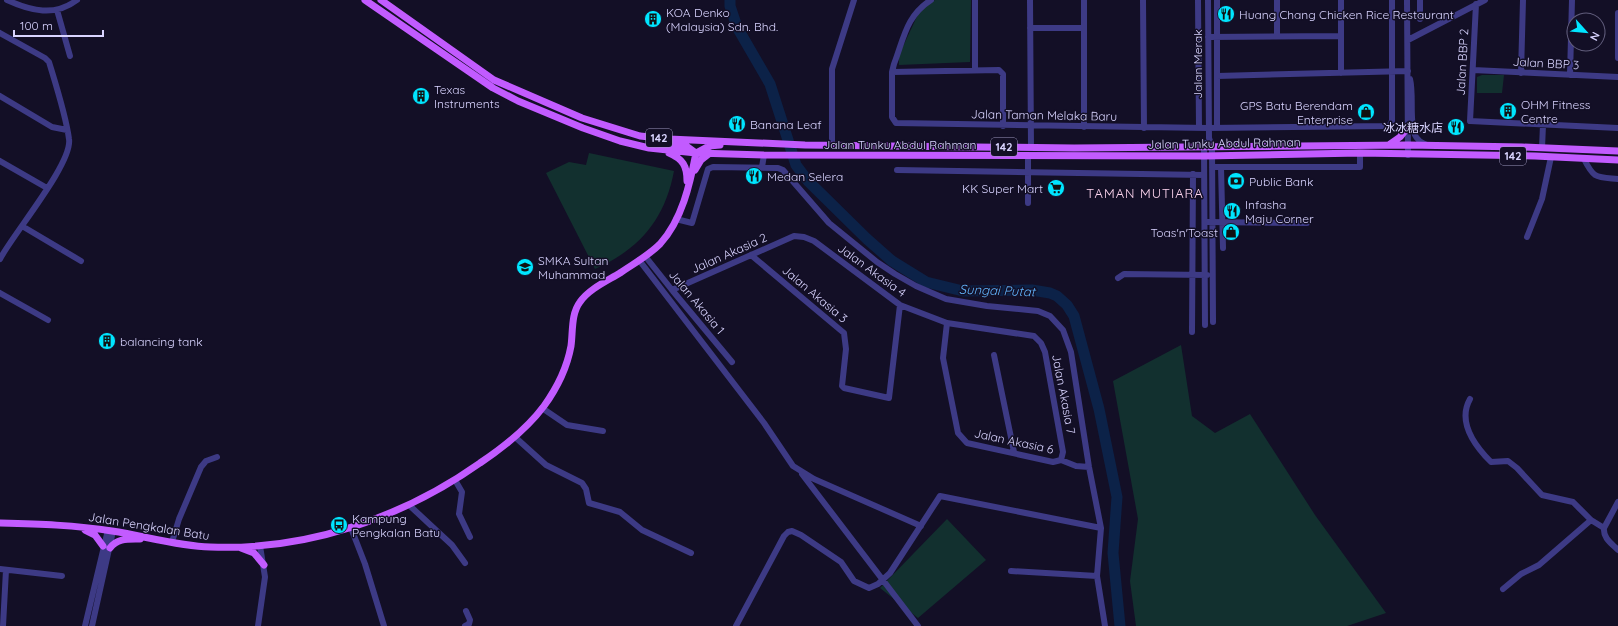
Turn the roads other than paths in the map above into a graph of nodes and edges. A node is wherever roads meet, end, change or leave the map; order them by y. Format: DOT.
graph roads {
  1 [pos="7,0"];
  2 [pos="77,0"];
  3 [pos="365,0"];
  4 [pos="381,0"];
  5 [pos="854,0"];
  6 [pos="930,0"];
  7 [pos="975,0"];
  8 [pos="1030,0"];
  9 [pos="1084,0"];
  10 [pos="1143,0"];
  11 [pos="1198,0"];
  12 [pos="1208,0"];
  13 [pos="1217,0"];
  14 [pos="1277,0"];
  15 [pos="1341,0"];
  16 [pos="1392,0"];
  17 [pos="1407,0"];
  18 [pos="1420,0"];
  19 [pos="1485,0"];
  20 [pos="1523,0"];
  21 [pos="1572,0"];
  22 [pos="1476,4"];
  23 [pos="57,10"];
  24 [pos="1618,14"];
  25 [pos="1420,19"];
  26 [pos="1030,28"];
  27 [pos="1084,28"];
  28 [pos="1618,30"];
  29 [pos="0,33"];
  30 [pos="1277,36"];
  31 [pos="1341,36"];
  32 [pos="1208,37"];
  33 [pos="1217,37"];
  34 [pos="1408,40"];
  35 [pos="70,56"];
  36 [pos="1618,58"];
  37 [pos="975,70"];
  38 [pos="1473,70"];
  39 [pos="1408,71"];
  40 [pos="892,72"];
  41 [pos="1393,72"];
  42 [pos="1341,73"];
  43 [pos="1521,73"];
  44 [pos="1570,75"];
  45 [pos="1217,76"];
  46 [pos="1618,77"];
  47 [pos="0,96"];
  48 [pos="1543,125"];
  49 [pos="1004,126"];
  50 [pos="1031,126"];
  51 [pos="1408,126"];
  52 [pos="1084,127"];
  53 [pos="1144,128"];
  54 [pos="1199,128"];
  55 [pos="1208,128"];
  56 [pos="1217,128"];
  57 [pos="1618,128"];
  58 [pos="67,130"];
  59 [pos="634,135"];
  60 [pos="1208,138"];
  61 [pos="764,144"];
  62 [pos="1408,144"];
  63 [pos="832,145"];
  64 [pos="1384,145"];
  65 [pos="1428,145"];
  66 [pos="1031,147"];
  67 [pos="1204,147"];
  68 [pos="1212,147"];
  69 [pos="649,148"];
  70 [pos="1542,148"];
  71 [pos="1618,151"];
  72 [pos="696,153"];
  73 [pos="710,153"];
  74 [pos="1360,153"];
  75 [pos="764,155"];
  76 [pos="1028,155"];
  77 [pos="1212,155"];
  78 [pos="1408,155"];
  79 [pos="1204,156"];
  80 [pos="1551,157"];
  81 [pos="1584,159"];
  82 [pos="1618,160"];
  83 [pos="0,161"];
  84 [pos="1212,166"];
  85 [pos="1221,167"];
  86 [pos="762,168"];
  87 [pos="897,170"];
  88 [pos="1028,173"];
  89 [pos="1193,174"];
  90 [pos="1204,175"];
  91 [pos="1618,179"];
  92 [pos="47,188"];
  93 [pos="687,192"];
  94 [pos="1028,203"];
  95 [pos="676,219"];
  96 [pos="1204,222"];
  97 [pos="1212,222"];
  98 [pos="1222,222"];
  99 [pos="1307,223"];
  100 [pos="22,226"];
  101 [pos="794,236"];
  102 [pos="1527,237"];
  103 [pos="1223,248"];
  104 [pos="751,255"];
  105 [pos="646,256"];
  106 [pos="0,259"];
  107 [pos="639,260"];
  108 [pos="82,261"];
  109 [pos="1193,275"];
  110 [pos="1205,275"];
  111 [pos="1213,275"];
  112 [pos="1118,278"];
  113 [pos="672,290"];
  114 [pos="0,293"];
  115 [pos="900,306"];
  116 [pos="48,320"];
  117 [pos="1213,322"];
  118 [pos="947,323"];
  119 [pos="1205,325"];
  120 [pos="1192,332"];
  121 [pos="1034,336"];
  122 [pos="994,355"];
  123 [pos="732,362"];
  124 [pos="1470,399"];
  125 [pos="542,408"];
  126 [pos="602,431"];
  127 [pos="515,437"];
  128 [pos="1014,452"];
  129 [pos="217,457"];
  130 [pos="1061,460"];
  131 [pos="1089,467"];
  132 [pos="799,471"];
  133 [pos="455,480"];
  134 [pos="1618,502"];
  135 [pos="409,505"];
  136 [pos="1592,520"];
  137 [pos="0,523"];
  138 [pos="76,526"];
  139 [pos="921,526"];
  140 [pos="350,528"];
  141 [pos="1101,528"];
  142 [pos="1604,528"];
  143 [pos="110,531"];
  144 [pos="470,537"];
  145 [pos="152,538"];
  146 [pos="172,542"];
  147 [pos="260,546"];
  148 [pos="106,547"];
  149 [pos="234,547"];
  150 [pos="1618,550"];
  151 [pos="691,553"];
  152 [pos="465,563"];
  153 [pos="264,565"];
  154 [pos="3,570"];
  155 [pos="1011,571"];
  156 [pos="62,576"];
  157 [pos="1097,576"];
  158 [pos="100,577"];
  159 [pos="883,580"];
  160 [pos="1504,589"];
  161 [pos="466,611"];
  162 [pos="4,626"];
  163 [pos="85,626"];
  164 [pos="92,626"];
  165 [pos="258,626"];
  166 [pos="384,626"];
  167 [pos="465,626"];
  168 [pos="736,626"];
  169 [pos="918,626"];
  170 [pos="1105,626"];
  1 -- 23 [label="street"];
  2 -- 23 [label="street"];
  3 -- 69 [label="main road, Jalan Tunku Abdul Rahman / 142"];
  4 -- 59 [label="main road, Jalan Tunku Abdul Rahman / 142"];
  5 -- 63 [label="street"];
  6 -- 40 [label="street"];
  7 -- 37 [label="street"];
  8 -- 26 [label="street"];
  9 -- 27 [label="street"];
  10 -- 53 [label="street"];
  11 -- 54 [label="street"];
  12 -- 32 [label="street, Jalan Merak"];
  13 -- 33 [label="street, Jalan Merak"];
  14 -- 30 [label="street"];
  15 -- 31 [label="street"];
  16 -- 41 [label="street, Jalan Taman Melaka Baru"];
  17 -- 34 [label="street"];
  18 -- 25 [label="street"];
  19 -- 22 [label="street"];
  20 -- 43 [label="street"];
  21 -- 44 [label="street"];
  22 -- 34 [label="street"];
  22 -- 38 [label="street, Jalan BBP 2"];
  23 -- 35 [label="street"];
  24 -- 28 [label="street"];
  26 -- 27 [label="street"];
  26 -- 50 [label="street"];
  27 -- 52 [label="street"];
  28 -- 36 [label="street"];
  29 -- 58 [label="street"];
  30 -- 31 [label="street"];
  30 -- 33 [label="street"];
  31 -- 42 [label="street"];
  32 -- 33 [label="street"];
  32 -- 55 [label="street, Jalan Merak"];
  33 -- 45 [label="street, Jalan Merak"];
  34 -- 39 [label="street"];
  37 -- 40 [label="street"];
  37 -- 49 [label="street"];
  38 -- 43 [label="street, Jalan BBP 3"];
  38 -- 48 [label="street, Jalan BBP 2"];
  39 -- 41 [label="street"];
  39 -- 51 [label="street"];
  39 -- 65 [label="street"];
  40 -- 49 [label="street, Jalan Taman Melaka Baru"];
  41 -- 42 [label="street"];
  41 -- 56 [label="street, Jalan Taman Melaka Baru"];
  42 -- 45 [label="street"];
  43 -- 44 [label="street, Jalan BBP 3"];
  44 -- 46 [label="street, Jalan BBP 3"];
  45 -- 56 [label="street, Jalan Merak"];
  47 -- 58 [label="street"];
  48 -- 57 [label="street"];
  48 -- 70 [label="street"];
  49 -- 50 [label="street, Jalan Taman Melaka Baru"];
  50 -- 52 [label="street, Jalan Taman Melaka Baru"];
  50 -- 66 [label="street"];
  51 -- 62 [label="street"];
  51 -- 64 [label="main road"];
  52 -- 53 [label="street, Jalan Taman Melaka Baru"];
  53 -- 54 [label="street, Jalan Taman Melaka Baru"];
  54 -- 55 [label="street, Jalan Taman Melaka Baru"];
  55 -- 56 [label="street, Jalan Taman Melaka Baru"];
  55 -- 60 [label="street, Jalan Merak"];
  58 -- 92 [label="street"];
  59 -- 61 [label="main road, Jalan Tunku Abdul Rahman / 142"];
  59 -- 72 [label="main road"];
  60 -- 67 [label="street"];
  60 -- 68 [label="street"];
  61 -- 63 [label="main road, Jalan Tunku Abdul Rahman / 142"];
  61 -- 72 [label="main road"];
  62 -- 64 [label="main road, Jalan Tunku Abdul Rahman / 142"];
  62 -- 65 [label="main road, Jalan Tunku Abdul Rahman / 142"];
  62 -- 78 [label="street"];
  63 -- 66 [label="main road, Jalan Tunku Abdul Rahman / 142"];
  64 -- 68 [label="main road, Jalan Tunku Abdul Rahman / 142"];
  65 -- 70 [label="main road, Jalan Tunku Abdul Rahman / 142"];
  66 -- 67 [label="main road, Jalan Tunku Abdul Rahman / 142"];
  67 -- 68 [label="main road, Jalan Tunku Abdul Rahman / 142"];
  67 -- 79 [label="street"];
  68 -- 77 [label="street"];
  69 -- 72 [label="main road, Jalan Tunku Abdul Rahman / 142"];
  69 -- 93 [label="main road"];
  70 -- 71 [label="main road, Jalan Tunku Abdul Rahman / 142"];
  72 -- 73 [label="main road, Jalan Tunku Abdul Rahman / 142"];
  72 -- 93 [label="main road, Jalan Pengkalan Batu"];
  73 -- 75 [label="main road, Jalan Tunku Abdul Rahman / 142"];
  73 -- 93 [label="main road"];
  74 -- 77 [label="main road, Jalan Tunku Abdul Rahman / 142"];
  74 -- 78 [label="main road, Jalan Tunku Abdul Rahman / 142"];
  74 -- 85 [label="street"];
  75 -- 76 [label="main road, Jalan Tunku Abdul Rahman / 142"];
  75 -- 86 [label="street"];
  76 -- 79 [label="main road, Jalan Tunku Abdul Rahman / 142"];
  76 -- 88 [label="street"];
  77 -- 79 [label="main road, Jalan Tunku Abdul Rahman / 142"];
  77 -- 84 [label="street"];
  78 -- 80 [label="main road, Jalan Tunku Abdul Rahman / 142"];
  79 -- 90 [label="street"];
  80 -- 81 [label="main road, Jalan Tunku Abdul Rahman / 142"];
  80 -- 102 [label="street"];
  81 -- 82 [label="main road, Jalan Tunku Abdul Rahman / 142"];
  81 -- 91 [label="street"];
  83 -- 92 [label="street"];
  84 -- 85 [label="street"];
  84 -- 97 [label="street"];
  85 -- 98 [label="street"];
  86 -- 95 [label="street"];
  86 -- 131 [label="street"];
  87 -- 88 [label="street"];
  88 -- 89 [label="street"];
  88 -- 94 [label="street"];
  89 -- 90 [label="street"];
  89 -- 109 [label="street"];
  90 -- 96 [label="street"];
  92 -- 100 [label="street"];
  93 -- 95 [label="main road, Jalan Pengkalan Batu"];
  95 -- 105 [label="main road, Jalan Pengkalan Batu"];
  96 -- 97 [label="street"];
  96 -- 110 [label="street"];
  97 -- 98 [label="street"];
  97 -- 111 [label="street"];
  98 -- 99 [label="street"];
  98 -- 103 [label="street"];
  100 -- 106 [label="street"];
  100 -- 108 [label="street"];
  101 -- 104 [label="street, Jalan Akasia 2"];
  101 -- 115 [label="street, Jalan Akasia 4"];
  104 -- 113 [label="street, Jalan Akasia 2"];
  104 -- 115 [label="street, Jalan Akasia 3"];
  105 -- 107 [label="main road, Jalan Pengkalan Batu"];
  105 -- 113 [label="street, Jalan Akasia 1"];
  107 -- 125 [label="main road, Jalan Pengkalan Batu"];
  107 -- 132 [label="street"];
  109 -- 110 [label="street"];
  109 -- 112 [label="street"];
  109 -- 120 [label="street"];
  110 -- 111 [label="street"];
  110 -- 119 [label="street"];
  111 -- 117 [label="street"];
  113 -- 123 [label="street, Jalan Akasia 1"];
  114 -- 116 [label="street"];
  115 -- 118 [label="street, Jalan Akasia 4"];
  118 -- 121 [label="street, Jalan Akasia 4"];
  118 -- 128 [label="street, Jalan Akasia 6"];
  121 -- 130 [label="street, Jalan Akasia 7"];
  122 -- 128 [label="street"];
  124 -- 136 [label="street"];
  125 -- 126 [label="street"];
  125 -- 127 [label="main road, Jalan Pengkalan Batu"];
  127 -- 133 [label="main road, Jalan Pengkalan Batu"];
  127 -- 151 [label="street"];
  128 -- 130 [label="street, Jalan Akasia 6"];
  129 -- 146 [label="street"];
  130 -- 131 [label="street, Jalan Akasia 6"];
  131 -- 141 [label="street"];
  132 -- 139 [label="street"];
  132 -- 159 [label="street"];
  133 -- 135 [label="main road, Jalan Pengkalan Batu"];
  133 -- 144 [label="street"];
  134 -- 142 [label="street"];
  135 -- 140 [label="main road, Jalan Pengkalan Batu"];
  135 -- 152 [label="street"];
  136 -- 142 [label="street"];
  136 -- 160 [label="street"];
  137 -- 138 [label="main road, Jalan Pengkalan Batu"];
  138 -- 143 [label="main road, Jalan Pengkalan Batu"];
  138 -- 148 [label="main road"];
  139 -- 141 [label="street"];
  139 -- 159 [label="street"];
  140 -- 147 [label="main road, Jalan Pengkalan Batu"];
  140 -- 166 [label="street"];
  141 -- 157 [label="street"];
  142 -- 150 [label="street"];
  143 -- 145 [label="main road, Jalan Pengkalan Batu"];
  143 -- 148 [label="street"];
  145 -- 146 [label="main road, Jalan Pengkalan Batu"];
  145 -- 148 [label="main road"];
  146 -- 149 [label="main road, Jalan Pengkalan Batu"];
  147 -- 149 [label="main road, Jalan Pengkalan Batu"];
  147 -- 153 [label="street"];
  148 -- 158 [label="street"];
  149 -- 153 [label="main road"];
  153 -- 165 [label="street"];
  154 -- 156 [label="street"];
  154 -- 162 [label="street"];
  155 -- 157 [label="street"];
  157 -- 170 [label="street"];
  158 -- 163 [label="street"];
  158 -- 164 [label="street"];
  159 -- 168 [label="street"];
  159 -- 169 [label="street"];
  161 -- 167 [label="street"];
}
